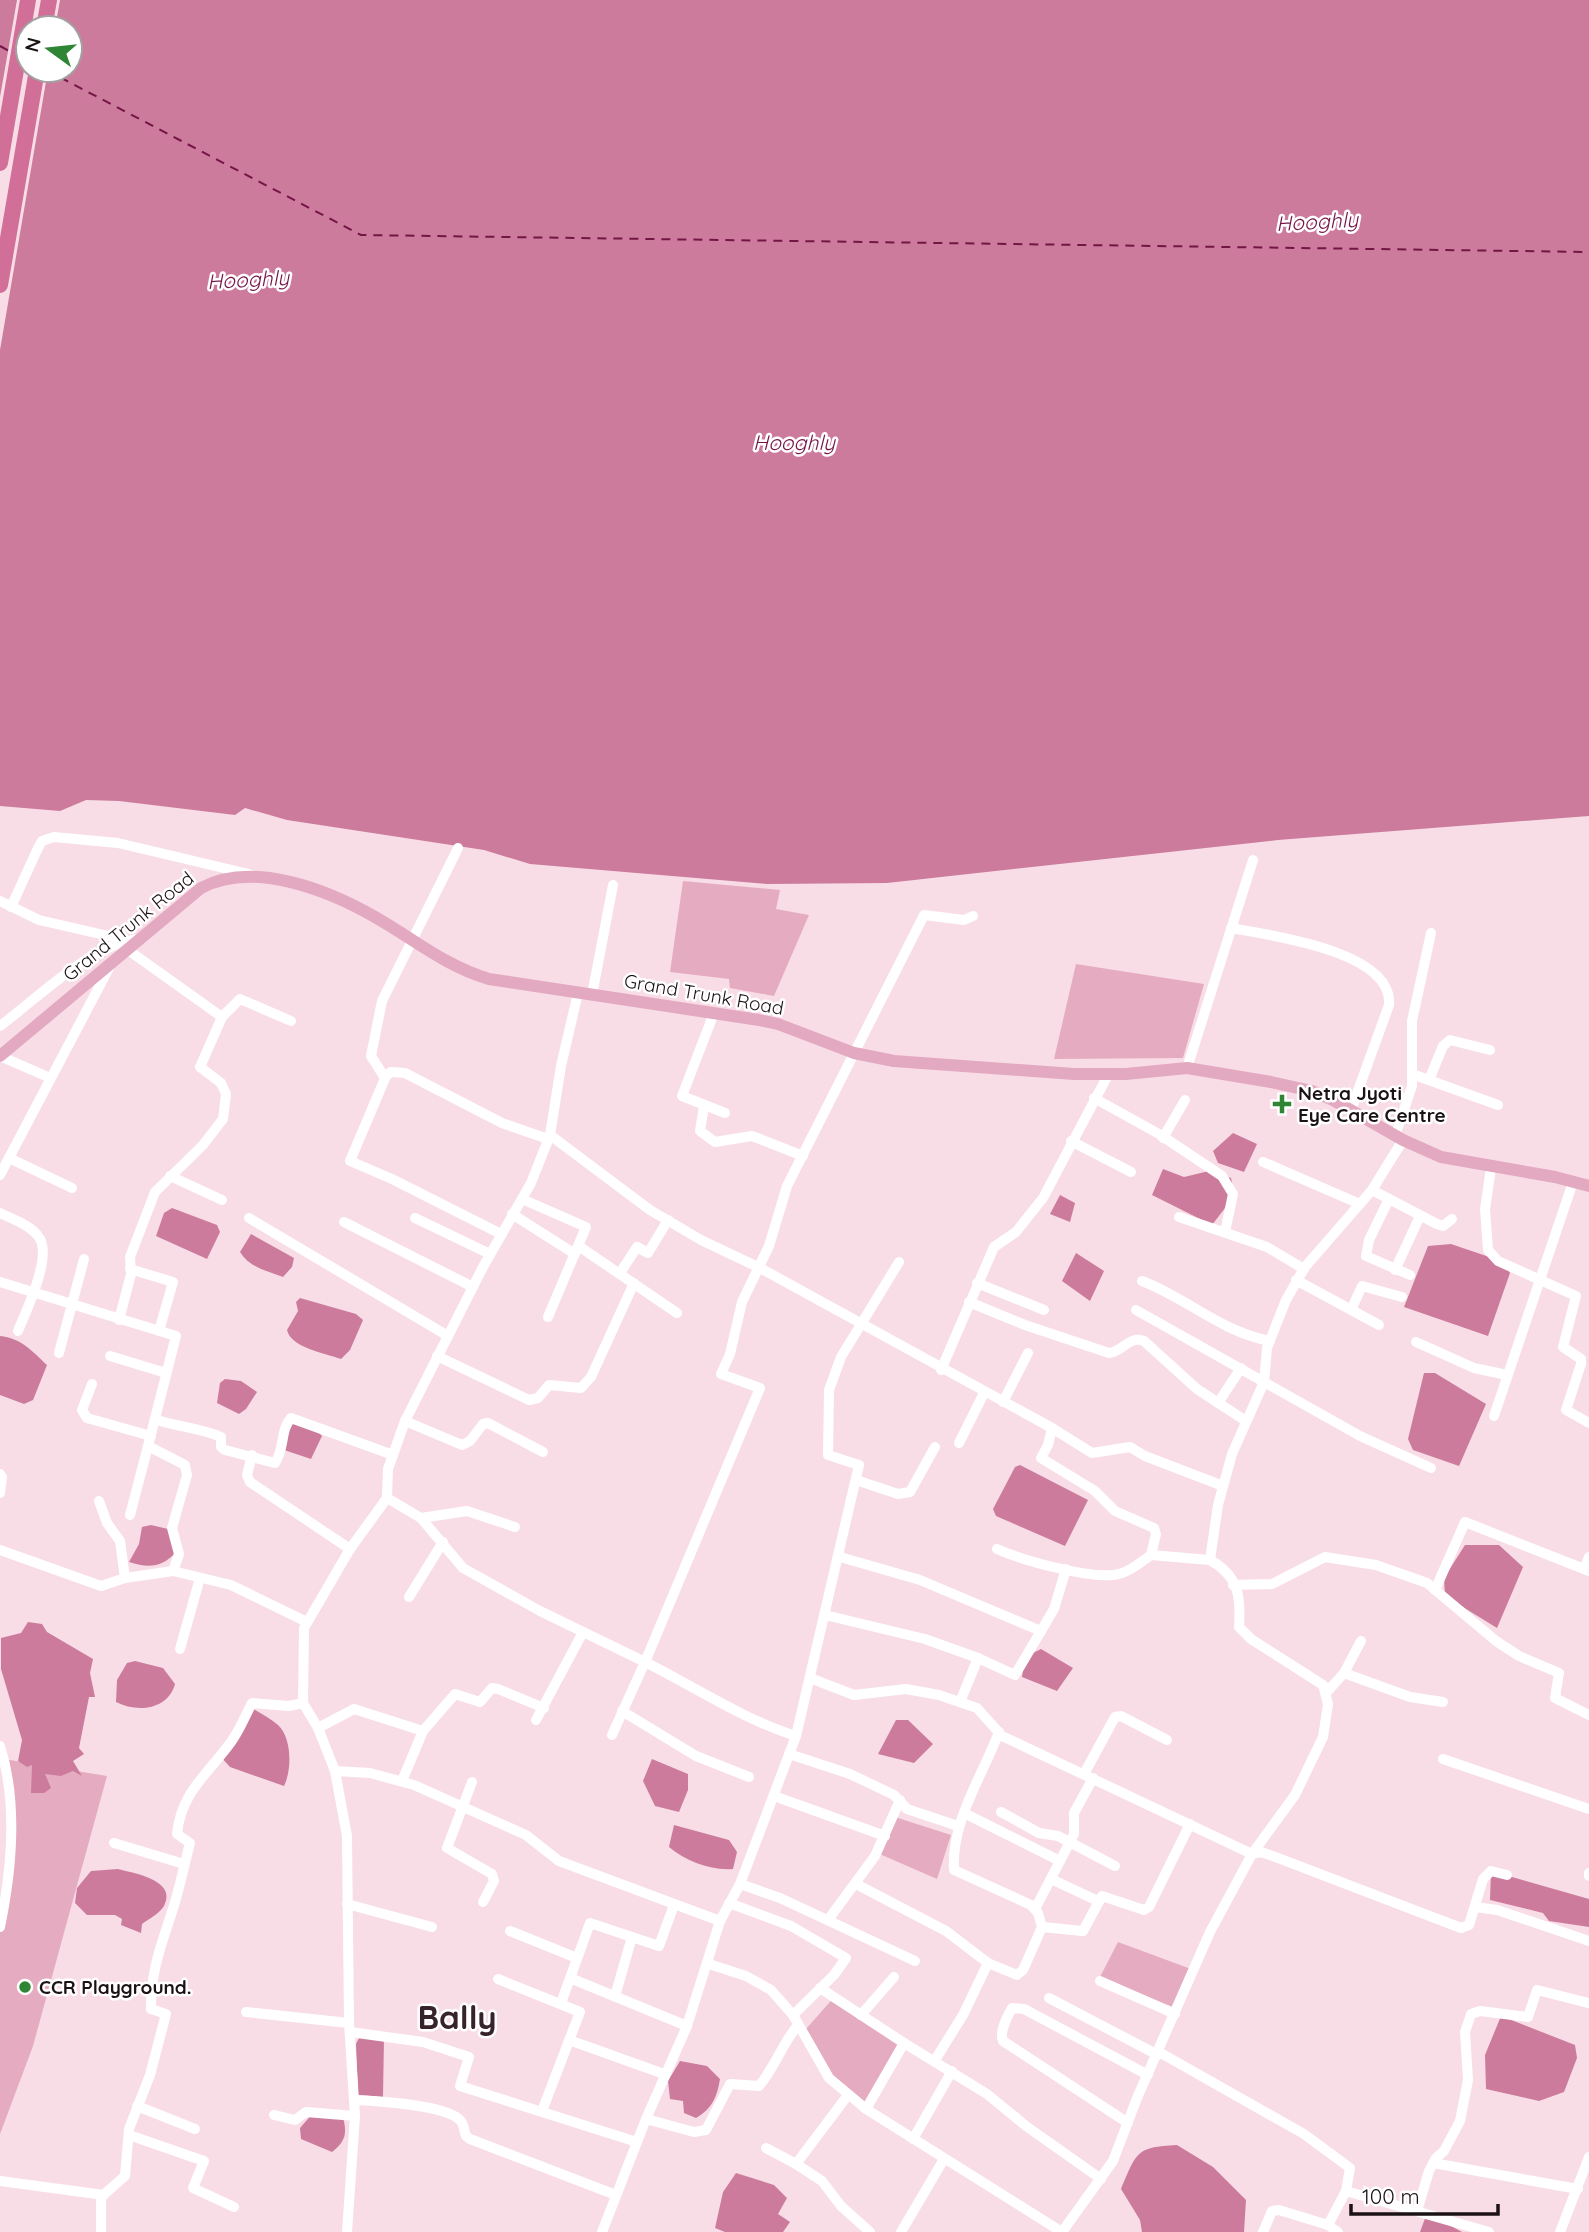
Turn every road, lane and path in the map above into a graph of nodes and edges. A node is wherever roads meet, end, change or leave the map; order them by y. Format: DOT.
graph roads {
  1 [pos="28,0"];
  2 [pos="35,84"];
  3 [pos="0,163"];
  4 [pos="0,285"];
  5 [pos="458,848"];
  6 [pos="1253,860"];
  7 [pos="262,877"];
  8 [pos="613,885"];
  9 [pos="0,901"];
  10 [pos="11,907"];
  11 [pos="973,916"];
  12 [pos="1231,928"];
  13 [pos="1430,933"];
  14 [pos="413,943"];
  15 [pos="127,945"];
  16 [pos="110,965"];
  17 [pos="578,993"];
  18 [pos="592,995"];
  19 [pos="714,1013"];
  20 [pos="222,1017"];
  21 [pos="291,1021"];
  22 [pos="0,1026"];
  23 [pos="1490,1050"];
  24 [pos="854,1053"];
  25 [pos="0,1056"];
  26 [pos="1187,1068"];
  27 [pos="1412,1074"];
  28 [pos="1108,1075"];
  29 [pos="48,1077"];
  30 [pos="385,1078"];
  31 [pos="1429,1080"];
  32 [pos="1094,1098"];
  33 [pos="1185,1100"];
  34 [pos="1498,1105"];
  35 [pos="704,1106"];
  36 [pos="1351,1110"];
  37 [pos="725,1113"];
  38 [pos="549,1137"];
  39 [pos="1163,1138"];
  40 [pos="1399,1138"];
  41 [pos="1071,1142"];
  42 [pos="803,1156"];
  43 [pos="9,1158"];
  44 [pos="1263,1162"];
  45 [pos="1491,1168"];
  46 [pos="1131,1172"];
  47 [pos="0,1175"];
  48 [pos="170,1176"];
  49 [pos="1573,1181"];
  50 [pos="1589,1186"];
  51 [pos="72,1188"];
  52 [pos="1372,1190"];
  53 [pos="522,1199"];
  54 [pos="1389,1199"];
  55 [pos="222,1200"];
  56 [pos="1360,1204"];
  57 [pos="0,1213"];
  58 [pos="512,1214"];
  59 [pos="1420,1216"];
  60 [pos="1179,1217"];
  61 [pos="249,1218"];
  62 [pos="415,1218"];
  63 [pos="1452,1219"];
  64 [pos="667,1220"];
  65 [pos="344,1222"];
  66 [pos="1225,1232"];
  67 [pos="501,1234"];
  68 [pos="578,1250"];
  69 [pos="490,1254"];
  70 [pos="84,1259"];
  71 [pos="899,1262"];
  72 [pos="760,1268"];
  73 [pos="130,1269"];
  74 [pos="1304,1269"];
  75 [pos="1395,1270"];
  76 [pos="620,1273"];
  77 [pos="1410,1275"];
  78 [pos="1296,1280"];
  79 [pos="1539,1280"];
  80 [pos="1142,1281"];
  81 [pos="0,1282"];
  82 [pos="634,1283"];
  83 [pos="977,1283"];
  84 [pos="473,1287"];
  85 [pos="33,1294"];
  86 [pos="1576,1296"];
  87 [pos="1402,1297"];
  88 [pos="1589,1301"];
  89 [pos="969,1302"];
  90 [pos="73,1306"];
  91 [pos="1044,1310"];
  92 [pos="1136,1310"];
  93 [pos="1351,1310"];
  94 [pos="677,1313"];
  95 [pos="548,1317"];
  96 [pos="118,1320"];
  97 [pos="863,1324"];
  98 [pos="1379,1325"];
  99 [pos="18,1331"];
  100 [pos="159,1331"];
  101 [pos="448,1336"];
  102 [pos="1270,1341"];
  103 [pos="1416,1342"];
  104 [pos="59,1353"];
  105 [pos="1028,1353"];
  106 [pos="110,1356"];
  107 [pos="437,1356"];
  108 [pos="1585,1361"];
  109 [pos="1241,1368"];
  110 [pos="941,1370"];
  111 [pos="166,1373"];
  112 [pos="1507,1375"];
  113 [pos="1264,1382"];
  114 [pos="92,1384"];
  115 [pos="985,1393"];
  116 [pos="1003,1402"];
  117 [pos="1218,1403"];
  118 [pos="1494,1416"];
  119 [pos="157,1420"];
  120 [pos="1246,1420"];
  121 [pos="405,1421"];
  122 [pos="1589,1423"];
  123 [pos="1052,1428"];
  124 [pos="150,1441"];
  125 [pos="959,1443"];
  126 [pos="935,1447"];
  127 [pos="543,1452"];
  128 [pos="251,1455"];
  129 [pos="393,1455"];
  130 [pos="1432,1468"];
  131 [pos="0,1474"];
  132 [pos="856,1480"];
  133 [pos="1223,1486"];
  134 [pos="0,1493"];
  135 [pos="387,1498"];
  136 [pos="99,1501"];
  137 [pos="130,1516"];
  138 [pos="421,1518"];
  139 [pos="515,1527"];
  140 [pos="443,1542"];
  141 [pos="350,1549"];
  142 [pos="997,1549"];
  143 [pos="0,1550"];
  144 [pos="1151,1555"];
  145 [pos="840,1557"];
  146 [pos="1589,1557"];
  147 [pos="1210,1560"];
  148 [pos="1066,1569"];
  149 [pos="1587,1570"];
  150 [pos="173,1571"];
  151 [pos="125,1578"];
  152 [pos="200,1578"];
  153 [pos="1233,1584"];
  154 [pos="1436,1590"];
  155 [pos="409,1597"];
  156 [pos="825,1615"];
  157 [pos="307,1622"];
  158 [pos="1041,1631"];
  159 [pos="583,1632"];
  160 [pos="1361,1641"];
  161 [pos="180,1649"];
  162 [pos="978,1658"];
  163 [pos="645,1662"];
  164 [pos="1344,1673"];
  165 [pos="810,1678"];
  166 [pos="1327,1692"];
  167 [pos="960,1702"];
  168 [pos="1443,1702"];
  169 [pos="303,1703"];
  170 [pos="544,1709"];
  171 [pos="622,1711"];
  172 [pos="1589,1715"];
  173 [pos="536,1720"];
  174 [pos="318,1728"];
  175 [pos="423,1731"];
  176 [pos="999,1732"];
  177 [pos="612,1735"];
  178 [pos="796,1736"];
  179 [pos="1167,1740"];
  180 [pos="0,1746"];
  181 [pos="789,1754"];
  182 [pos="1443,1759"];
  183 [pos="335,1771"];
  184 [pos="1088,1776"];
  185 [pos="749,1777"];
  186 [pos="402,1781"];
  187 [pos="472,1782"];
  188 [pos="774,1796"];
  189 [pos="900,1800"];
  190 [pos="462,1807"];
  191 [pos="1589,1809"];
  192 [pos="1001,1812"];
  193 [pos="964,1813"];
  194 [pos="1190,1824"];
  195 [pos="958,1826"];
  196 [pos="885,1836"];
  197 [pos="1070,1842"];
  198 [pos="114,1843"];
  199 [pos="1252,1854"];
  200 [pos="1060,1861"];
  201 [pos="184,1864"];
  202 [pos="1115,1866"];
  203 [pos="1507,1875"];
  204 [pos="1051,1879"];
  205 [pos="740,1884"];
  206 [pos="856,1884"];
  207 [pos="1098,1900"];
  208 [pos="484,1902"];
  209 [pos="729,1903"];
  210 [pos="347,1904"];
  211 [pos="674,1905"];
  212 [pos="1475,1907"];
  213 [pos="1035,1909"];
  214 [pos="828,1920"];
  215 [pos="720,1921"];
  216 [pos="0,1927"];
  217 [pos="432,1927"];
  218 [pos="1042,1927"];
  219 [pos="510,1931"];
  220 [pos="632,1937"];
  221 [pos="1589,1941"];
  222 [pos="577,1958"];
  223 [pos="915,1961"];
  224 [pos="988,1963"];
  225 [pos="709,1964"];
  226 [pos="894,1977"];
  227 [pos="570,1978"];
  228 [pos="498,1979"];
  229 [pos="1100,1981"];
  230 [pos="820,1988"];
  231 [pos="615,1996"];
  232 [pos="1049,1998"];
  233 [pos="1589,2002"];
  234 [pos="561,2003"];
  235 [pos="1589,2011"];
  236 [pos="246,2012"];
  237 [pos="1175,2014"];
  238 [pos="862,2015"];
  239 [pos="796,2020"];
  240 [pos="687,2026"];
  241 [pos="349,2028"];
  242 [pos="569,2040"];
  243 [pos="904,2043"];
  244 [pos="1158,2053"];
  245 [pos="935,2060"];
  246 [pos="952,2071"];
  247 [pos="664,2074"];
  248 [pos="1148,2075"];
  249 [pos="848,2095"];
  250 [pos="355,2101"];
  251 [pos="137,2106"];
  252 [pos="866,2109"];
  253 [pos="542,2111"];
  254 [pos="274,2115"];
  255 [pos="355,2116"];
  256 [pos="646,2119"];
  257 [pos="1128,2123"];
  258 [pos="195,2129"];
  259 [pos="129,2135"];
  260 [pos="913,2139"];
  261 [pos="637,2142"];
  262 [pos="766,2148"];
  263 [pos="1589,2157"];
  264 [pos="944,2159"];
  265 [pos="1433,2163"];
  266 [pos="796,2164"];
  267 [pos="1101,2179"];
  268 [pos="0,2181"];
  269 [pos="1578,2189"];
  270 [pos="1346,2191"];
  271 [pos="104,2195"];
  272 [pos="616,2195"];
  273 [pos="234,2207"];
  274 [pos="1417,2211"];
  275 [pos="1328,2225"];
  276 [pos="1043,2227"];
  277 [pos="101,2232"];
  278 [pos="347,2232"];
  279 [pos="602,2232"];
  280 [pos="870,2232"];
  281 [pos="901,2232"];
  282 [pos="1062,2232"];
  283 [pos="1263,2232"];
  284 [pos="1338,2232"];
  285 [pos="1489,2232"];
  286 [pos="1560,2232"];
  1 -- 3 [label="highway"];
  2 -- 4 [label="highway"];
  5 -- 14 [label="street"];
  6 -- 12 [label="street"];
  7 -- 10 [label="street"];
  7 -- 14 [label="main road, Grand Trunk Road"];
  7 -- 15 [label="main road, Grand Trunk Road"];
  8 -- 18 [label="street"];
  9 -- 10 [label="street"];
  10 -- 15 [label="street"];
  11 -- 24 [label="street"];
  12 -- 26 [label="street"];
  12 -- 36 [label="street"];
  13 -- 27 [label="street"];
  14 -- 17 [label="main road, Grand Trunk Road"];
  14 -- 30 [label="street"];
  15 -- 16 [label="main road, Grand Trunk Road"];
  15 -- 20 [label="street"];
  15 -- 22 [label="street"];
  16 -- 25 [label="main road, Grand Trunk Road"];
  16 -- 29 [label="street"];
  17 -- 18 [label="main road, Grand Trunk Road"];
  17 -- 38 [label="street"];
  18 -- 19 [label="main road, Grand Trunk Road"];
  19 -- 24 [label="main road, Grand Trunk Road"];
  19 -- 35 [label="street"];
  20 -- 21 [label="street"];
  20 -- 48 [label="street"];
  23 -- 31 [label="street"];
  24 -- 28 [label="main road, Grand Trunk Road"];
  24 -- 42 [label="street"];
  25 -- 29 [label="street"];
  26 -- 28 [label="main road, Grand Trunk Road"];
  26 -- 36 [label="main road, Grand Trunk Road"];
  27 -- 31 [label="street"];
  27 -- 40 [label="street"];
  28 -- 32 [label="street"];
  29 -- 43 [label="street"];
  30 -- 38 [label="street"];
  30 -- 67 [label="street"];
  31 -- 34 [label="street"];
  32 -- 39 [label="street"];
  32 -- 41 [label="street"];
  33 -- 39 [label="street"];
  35 -- 37 [label="street"];
  35 -- 42 [label="street"];
  36 -- 40 [label="main road, Grand Trunk Road"];
  38 -- 53 [label="street"];
  38 -- 64 [label="street"];
  39 -- 66 [label="street"];
  40 -- 45 [label="main road, Grand Trunk Road"];
  40 -- 52 [label="street"];
  41 -- 46 [label="street"];
  41 -- 83 [label="street"];
  42 -- 72 [label="street"];
  43 -- 47 [label="street"];
  43 -- 51 [label="street"];
  44 -- 56 [label="street"];
  45 -- 49 [label="main road, Grand Trunk Road"];
  45 -- 79 [label="street"];
  48 -- 55 [label="street"];
  48 -- 73 [label="street"];
  49 -- 50 [label="main road, Grand Trunk Road"];
  49 -- 79 [label="street"];
  52 -- 54 [label="street"];
  52 -- 56 [label="street"];
  53 -- 58 [label="street"];
  53 -- 68 [label="street"];
  54 -- 59 [label="street"];
  54 -- 75 [label="street"];
  56 -- 74 [label="street"];
  57 -- 85 [label="street"];
  58 -- 67 [label="street"];
  58 -- 68 [label="street"];
  59 -- 63 [label="street"];
  59 -- 75 [label="street"];
  60 -- 66 [label="street"];
  61 -- 101 [label="street"];
  62 -- 69 [label="street"];
  64 -- 72 [label="street"];
  64 -- 76 [label="street"];
  65 -- 84 [label="street"];
  66 -- 74 [label="street"];
  67 -- 69 [label="street"];
  68 -- 76 [label="street"];
  68 -- 95 [label="street"];
  69 -- 84 [label="street"];
  70 -- 90 [label="street"];
  71 -- 97 [label="street"];
  72 -- 97 [label="street"];
  72 -- 163 [label="street"];
  73 -- 96 [label="street"];
  73 -- 100 [label="street"];
  74 -- 78 [label="street"];
  75 -- 77 [label="street"];
  76 -- 82 [label="street"];
  78 -- 93 [label="street"];
  78 -- 102 [label="street"];
  79 -- 86 [label="street"];
  79 -- 112 [label="street"];
  80 -- 102 [label="street"];
  81 -- 85 [label="street"];
  82 -- 94 [label="street"];
  82 -- 107 [label="street"];
  83 -- 89 [label="street"];
  83 -- 91 [label="street"];
  84 -- 101 [label="street"];
  85 -- 90 [label="street"];
  85 -- 99 [label="street"];
  86 -- 88 [label="street"];
  86 -- 108 [label="street"];
  87 -- 93 [label="street"];
  89 -- 110 [label="street"];
  89 -- 117 [label="street"];
  90 -- 96 [label="street"];
  90 -- 104 [label="street"];
  92 -- 109 [label="street"];
  93 -- 98 [label="street"];
  96 -- 100 [label="street"];
  97 -- 110 [label="street"];
  97 -- 132 [label="street"];
  100 -- 111 [label="street"];
  101 -- 107 [label="street"];
  102 -- 113 [label="street"];
  103 -- 112 [label="street"];
  105 -- 116 [label="street"];
  106 -- 111 [label="street"];
  107 -- 121 [label="street"];
  108 -- 122 [label="street"];
  109 -- 113 [label="street"];
  109 -- 117 [label="street"];
  110 -- 115 [label="street"];
  111 -- 119 [label="street"];
  112 -- 118 [label="street"];
  113 -- 120 [label="street"];
  113 -- 130 [label="street"];
  114 -- 124 [label="street"];
  115 -- 116 [label="street"];
  115 -- 125 [label="street"];
  116 -- 123 [label="street"];
  117 -- 120 [label="street"];
  119 -- 124 [label="street"];
  119 -- 128 [label="street"];
  120 -- 133 [label="street"];
  121 -- 127 [label="street"];
  121 -- 129 [label="street"];
  123 -- 133 [label="street"];
  123 -- 144 [label="street"];
  124 -- 137 [label="street"];
  124 -- 150 [label="street"];
  126 -- 132 [label="street"];
  128 -- 129 [label="street"];
  128 -- 141 [label="street"];
  129 -- 135 [label="street"];
  131 -- 134 [label="street"];
  132 -- 145 [label="street"];
  133 -- 147 [label="street"];
  135 -- 138 [label="street"];
  135 -- 141 [label="street"];
  136 -- 151 [label="street"];
  138 -- 139 [label="street"];
  138 -- 140 [label="street"];
  140 -- 155 [label="street"];
  140 -- 159 [label="street"];
  141 -- 157 [label="street"];
  142 -- 148 [label="street"];
  143 -- 151 [label="street"];
  144 -- 147 [label="street"];
  144 -- 148 [label="street"];
  145 -- 156 [label="street"];
  145 -- 158 [label="street"];
  146 -- 149 [label="street"];
  147 -- 153 [label="street"];
  148 -- 158 [label="street"];
  149 -- 154 [label="street"];
  150 -- 151 [label="street"];
  150 -- 152 [label="street"];
  152 -- 157 [label="street"];
  152 -- 161 [label="street"];
  153 -- 154 [label="street"];
  153 -- 166 [label="street"];
  154 -- 172 [label="street"];
  156 -- 162 [label="street"];
  156 -- 165 [label="street"];
  157 -- 169 [label="street"];
  158 -- 162 [label="street"];
  159 -- 163 [label="street"];
  159 -- 170 [label="street"];
  160 -- 164 [label="street"];
  162 -- 167 [label="street"];
  163 -- 171 [label="street"];
  163 -- 178 [label="street"];
  164 -- 166 [label="street"];
  164 -- 168 [label="street"];
  165 -- 167 [label="street"];
  165 -- 178 [label="street"];
  166 -- 199 [label="street"];
  167 -- 176 [label="street"];
  169 -- 174 [label="street"];
  169 -- 201 [label="street"];
  170 -- 173 [label="street"];
  170 -- 175 [label="street"];
  171 -- 177 [label="street"];
  171 -- 185 [label="street"];
  174 -- 175 [label="street"];
  174 -- 183 [label="street"];
  175 -- 186 [label="street"];
  176 -- 184 [label="street"];
  176 -- 193 [label="street"];
  178 -- 181 [label="street"];
  179 -- 184 [label="street"];
  180 -- 216 [label="street"];
  181 -- 188 [label="street"];
  181 -- 189 [label="street"];
  182 -- 191 [label="street"];
  183 -- 186 [label="street"];
  183 -- 210 [label="street"];
  184 -- 194 [label="street"];
  184 -- 197 [label="street"];
  186 -- 190 [label="street"];
  187 -- 190 [label="street"];
  188 -- 196 [label="street"];
  188 -- 205 [label="street"];
  189 -- 195 [label="street"];
  189 -- 196 [label="street"];
  190 -- 208 [label="street"];
  190 -- 211 [label="street"];
  192 -- 197 [label="street"];
  193 -- 195 [label="street"];
  193 -- 200 [label="street"];
  194 -- 199 [label="street"];
  194 -- 207 [label="street"];
  195 -- 213 [label="street"];
  196 -- 206 [label="street"];
  197 -- 200 [label="street"];
  197 -- 202 [label="street"];
  198 -- 201 [label="street"];
  199 -- 212 [label="street"];
  199 -- 237 [label="street"];
  200 -- 204 [label="street"];
  201 -- 251 [label="street"];
  203 -- 212 [label="street"];
  204 -- 207 [label="street"];
  204 -- 213 [label="street"];
  205 -- 209 [label="street"];
  205 -- 214 [label="street"];
  206 -- 214 [label="street"];
  206 -- 224 [label="street"];
  207 -- 218 [label="street"];
  209 -- 215 [label="street"];
  209 -- 230 [label="street"];
  210 -- 217 [label="street"];
  210 -- 241 [label="street"];
  211 -- 215 [label="street"];
  211 -- 220 [label="street"];
  212 -- 221 [label="street"];
  213 -- 218 [label="street"];
  214 -- 223 [label="street"];
  215 -- 225 [label="street"];
  218 -- 224 [label="street"];
  219 -- 222 [label="street"];
  220 -- 222 [label="street"];
  220 -- 231 [label="street"];
  222 -- 227 [label="street"];
  224 -- 245 [label="street"];
  225 -- 239 [label="street"];
  225 -- 240 [label="street"];
  226 -- 238 [label="street"];
  227 -- 231 [label="street"];
  227 -- 234 [label="street"];
  228 -- 234 [label="street"];
  229 -- 237 [label="street"];
  230 -- 238 [label="street"];
  230 -- 239 [label="street"];
  231 -- 240 [label="street"];
  232 -- 244 [label="street"];
  233 -- 235 [label="street"];
  233 -- 265 [label="street"];
  234 -- 242 [label="street"];
  236 -- 241 [label="street"];
  237 -- 244 [label="street"];
  238 -- 243 [label="street"];
  239 -- 249 [label="street"];
  239 -- 256 [label="street"];
  240 -- 247 [label="street"];
  241 -- 250 [label="street"];
  241 -- 253 [label="street"];
  242 -- 247 [label="street"];
  242 -- 253 [label="street"];
  243 -- 245 [label="street"];
  243 -- 252 [label="street"];
  244 -- 248 [label="street"];
  244 -- 270 [label="street"];
  245 -- 246 [label="street"];
  246 -- 260 [label="street"];
  246 -- 267 [label="street"];
  247 -- 256 [label="street"];
  248 -- 257 [label="street"];
  248 -- 257 [label="street"];
  249 -- 252 [label="street"];
  249 -- 266 [label="street"];
  250 -- 255 [label="street"];
  250 -- 272 [label="street"];
  251 -- 258 [label="street"];
  251 -- 259 [label="street"];
  252 -- 260 [label="street"];
  253 -- 261 [label="street"];
  254 -- 255 [label="street"];
  255 -- 278 [label="street"];
  256 -- 261 [label="street"];
  257 -- 267 [label="street"];
  259 -- 271 [label="street"];
  259 -- 273 [label="street"];
  260 -- 264 [label="street"];
  261 -- 272 [label="street"];
  262 -- 266 [label="street"];
  263 -- 269 [label="street"];
  264 -- 276 [label="street"];
  264 -- 281 [label="street"];
  265 -- 269 [label="street"];
  265 -- 274 [label="street"];
  266 -- 280 [label="street"];
  267 -- 282 [label="street"];
  268 -- 271 [label="street"];
  269 -- 286 [label="street"];
  270 -- 274 [label="street"];
  270 -- 275 [label="street"];
  271 -- 277 [label="street"];
  272 -- 279 [label="street"];
  274 -- 285 [label="street"];
  275 -- 283 [label="street"];
  275 -- 284 [label="street"];
  276 -- 282 [label="street"];
}
